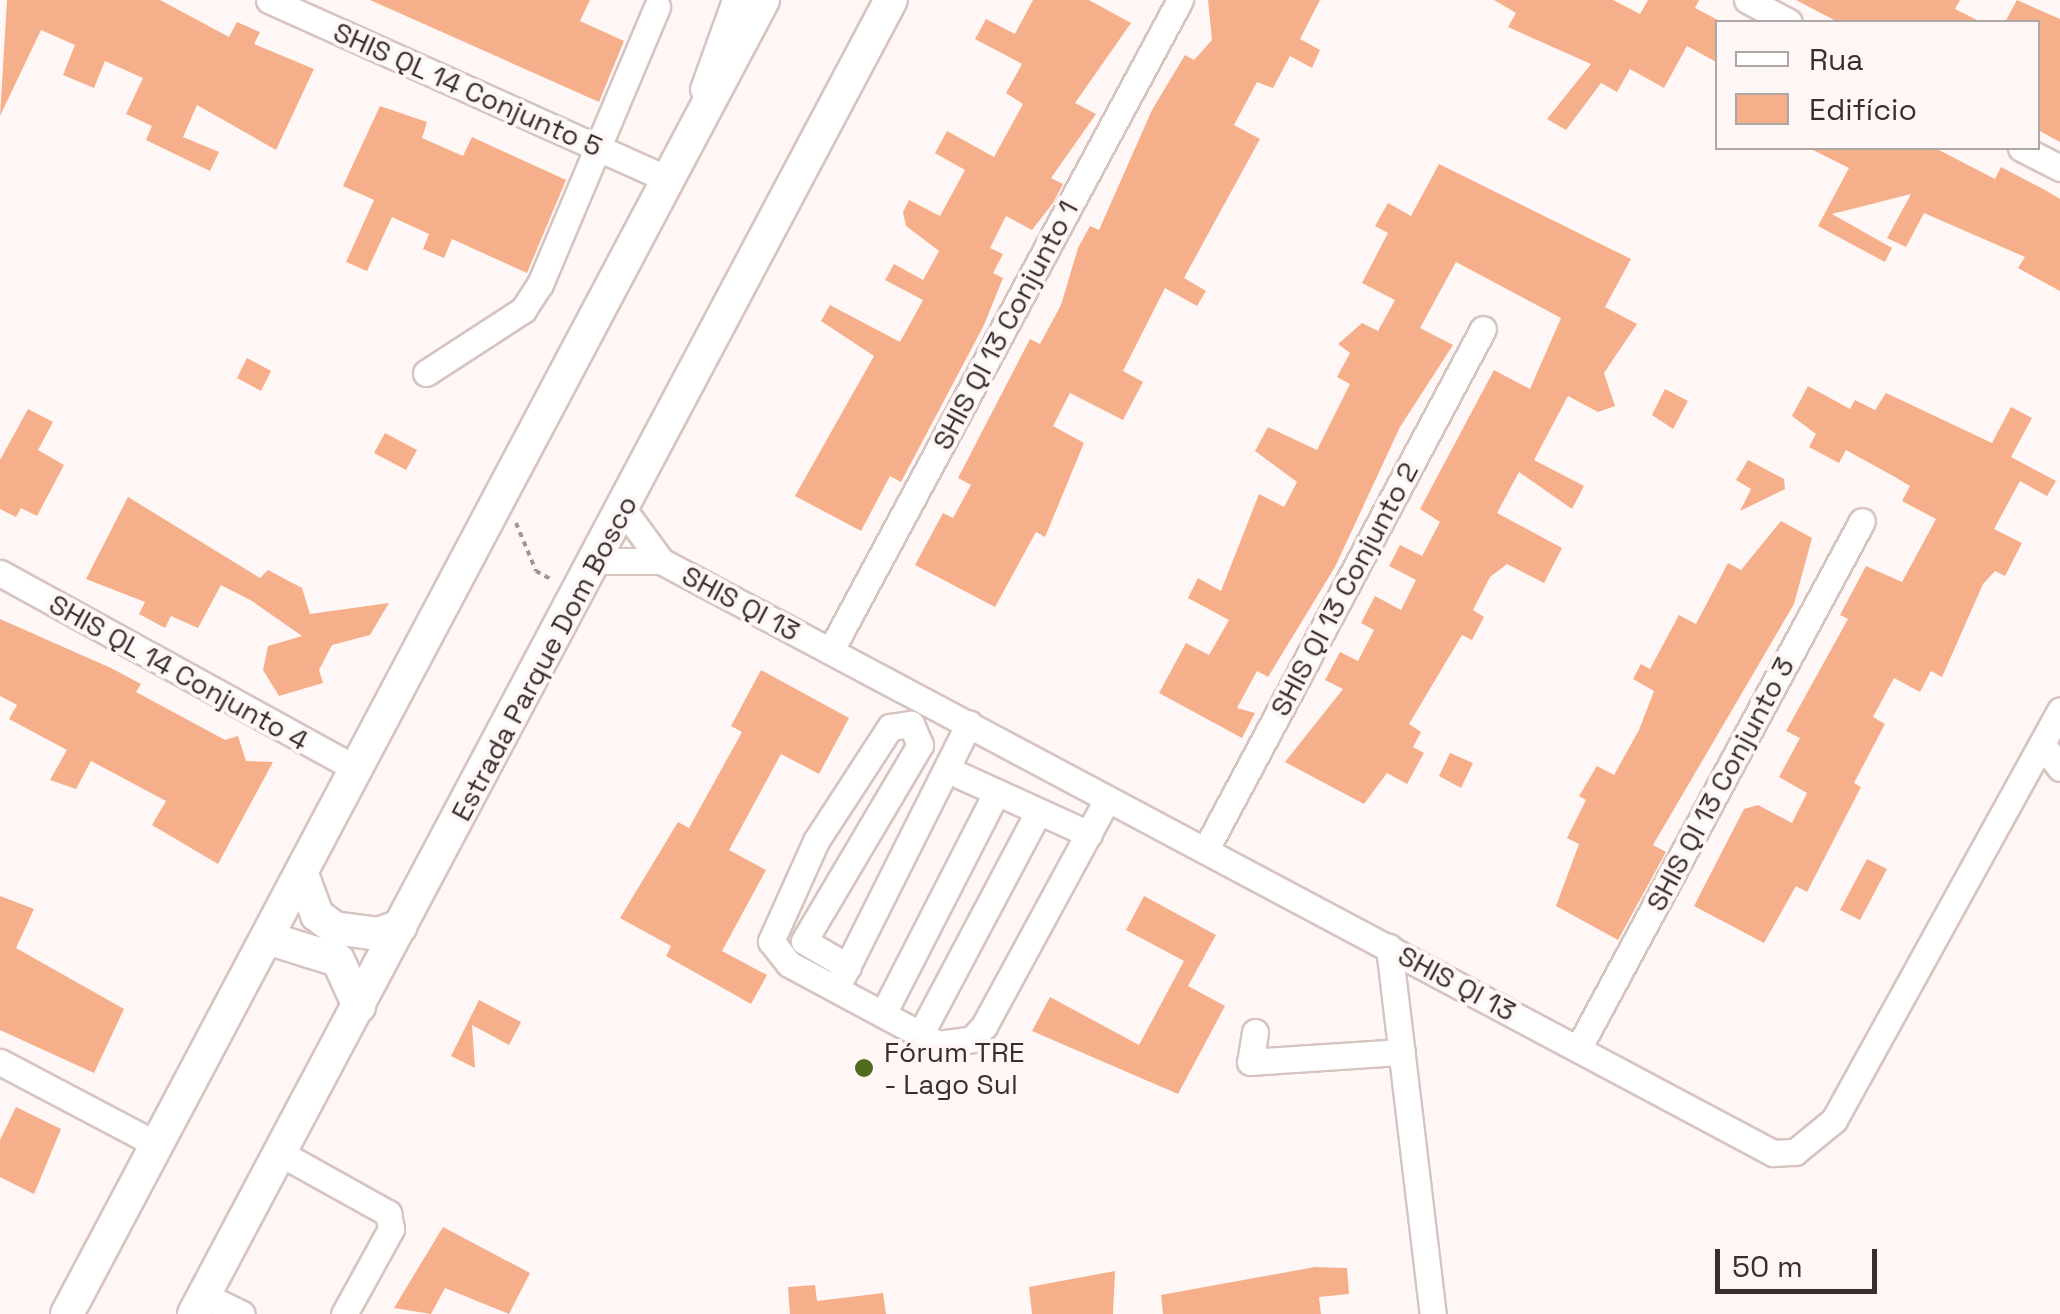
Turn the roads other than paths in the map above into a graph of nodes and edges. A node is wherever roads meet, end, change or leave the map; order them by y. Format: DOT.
graph roads {
  1 [pos="268,0"];
  2 [pos="735,0"];
  3 [pos="763,0"];
  4 [pos="891,0"];
  5 [pos="1180,0"];
  6 [pos="1747,0"];
  7 [pos="298,6"];
  8 [pos="657,8"];
  9 [pos="1785,20"];
  10 [pos="686,141"];
  11 [pos="600,149"];
  12 [pos="2025,150"];
  13 [pos="2060,168"];
  14 [pos="668,178"];
  15 [pos="1483,329"];
  16 [pos="426,373"];
  17 [pos="623,509"];
  18 [pos="1862,521"];
  19 [pos="595,561"];
  20 [pos="661,561"];
  21 [pos="0,573"];
  22 [pos="831,650"];
  23 [pos="2060,710"];
  24 [pos="968,723"];
  25 [pos="2042,744"];
  26 [pos="2060,768"];
  27 [pos="358,770"];
  28 [pos="948,770"];
  29 [pos="995,795"];
  30 [pos="1106,801"];
  31 [pos="1037,814"];
  32 [pos="1088,834"];
  33 [pos="1206,849"];
  34 [pos="302,874"];
  35 [pos="401,926"];
  36 [pos="267,938"];
  37 [pos="1388,948"];
  38 [pos="843,976"];
  39 [pos="359,1006"];
  40 [pos="884,1014"];
  41 [pos="1256,1032"];
  42 [pos="919,1036"];
  43 [pos="1579,1047"];
  44 [pos="1402,1052"];
  45 [pos="0,1062"];
  46 [pos="152,1142"];
  47 [pos="280,1153"];
  48 [pos="199,1304"];
  49 [pos="346,1313"];
  50 [pos="68,1314"];
  51 [pos="242,1314"];
  52 [pos="1433,1314"];
  1 -- 7 [label="street, SHIS QL 14 Conjunto 5"];
  2 -- 10 [label="street"];
  3 -- 10 [label="main road"];
  4 -- 17 [label="main road, Estrada Parque Dom Bosco"];
  5 -- 22 [label="street, SHIS QI 13 Conjunto 1"];
  6 -- 9 [label="street"];
  7 -- 11 [label="street, SHIS QL 14 Conjunto 5"];
  8 -- 11 [label="street"];
  10 -- 14 [label="main road"];
  11 -- 14 [label="street, SHIS QL 14 Conjunto 5"];
  11 -- 16 [label="street"];
  12 -- 13 [label="street"];
  14 -- 27 [label="main road"];
  15 -- 33 [label="street, SHIS QI 13 Conjunto 2"];
  17 -- 19 [label="main road, Estrada Parque Dom Bosco"];
  17 -- 20 [label="street, SHIS QI 13"];
  18 -- 43 [label="street, SHIS QI 13 Conjunto 3"];
  19 -- 20 [label="street, SHIS QI 13"];
  19 -- 35 [label="main road, Estrada Parque Dom Bosco"];
  20 -- 22 [label="street, SHIS QI 13"];
  21 -- 27 [label="street, SHIS QL 14 Conjunto 4"];
  22 -- 24 [label="street, SHIS QI 13"];
  23 -- 25 [label="street, SHIS QI 13"];
  24 -- 28 [label="street"];
  24 -- 30 [label="street, SHIS QI 13"];
  25 -- 26 [label="street"];
  25 -- 43 [label="street, SHIS QI 13"];
  27 -- 34 [label="main road"];
  28 -- 29 [label="street"];
  28 -- 38 [label="street"];
  29 -- 31 [label="street"];
  29 -- 40 [label="street"];
  30 -- 32 [label="street"];
  30 -- 33 [label="street, SHIS QI 13"];
  31 -- 32 [label="street"];
  31 -- 42 [label="street"];
  32 -- 42 [label="street"];
  33 -- 37 [label="street, SHIS QI 13"];
  34 -- 35 [label="main road"];
  34 -- 36 [label="main road"];
  35 -- 39 [label="main road, Estrada Parque Dom Bosco"];
  36 -- 39 [label="main road"];
  36 -- 46 [label="main road"];
  37 -- 43 [label="street, SHIS QI 13"];
  37 -- 44 [label="street"];
  38 -- 38 [label="street"];
  38 -- 40 [label="street"];
  39 -- 47 [label="main road, Estrada Parque Dom Bosco"];
  40 -- 42 [label="street"];
  41 -- 44 [label="street"];
  44 -- 52 [label="street"];
  45 -- 46 [label="street"];
  46 -- 50 [label="main road"];
  47 -- 48 [label="main road, Estrada Parque Dom Bosco"];
  47 -- 49 [label="street"];
  48 -- 51 [label="street"];
}
